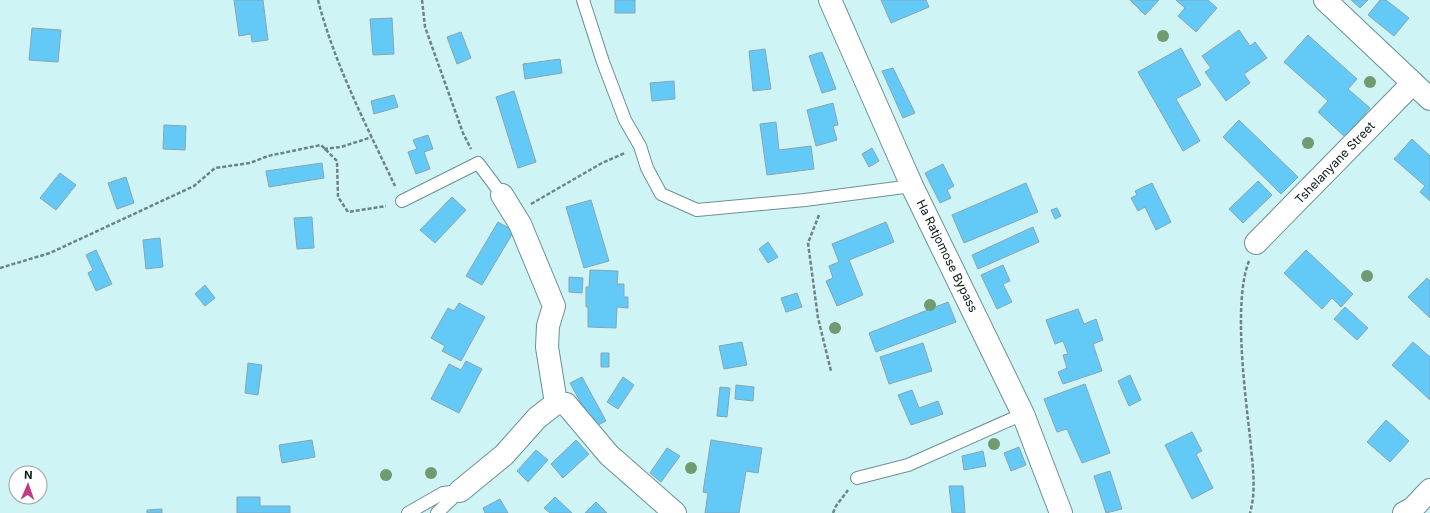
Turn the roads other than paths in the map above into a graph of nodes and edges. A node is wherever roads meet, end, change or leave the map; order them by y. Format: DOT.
graph roads {
  1 [pos="583,0"];
  2 [pos="830,0"];
  3 [pos="1325,0"];
  4 [pos="1413,83"];
  5 [pos="1430,99"];
  6 [pos="912,186"];
  7 [pos="502,195"];
  8 [pos="402,201"];
  9 [pos="1256,243"];
  10 [pos="556,402"];
  11 [pos="1023,414"];
  12 [pos="857,478"];
  13 [pos="1430,490"];
  14 [pos="460,491"];
  15 [pos="408,513"];
  16 [pos="437,513"];
  17 [pos="675,513"];
  18 [pos="1061,513"];
  19 [pos="1404,513"];
  1 -- 6 [label="lane"];
  2 -- 6 [label="street, Ha Ratjomose Bypass"];
  3 -- 4 [label="street"];
  4 -- 5 [label="street"];
  4 -- 9 [label="street, Tshelanyane Street"];
  6 -- 11 [label="street, Ha Ratjomose Bypass"];
  7 -- 8 [label="lane"];
  7 -- 10 [label="street"];
  10 -- 14 [label="street"];
  10 -- 17 [label="street"];
  11 -- 12 [label="lane"];
  11 -- 18 [label="street, Ha Ratjomose Bypass"];
  13 -- 19 [label="street"];
  14 -- 15 [label="lane"];
  14 -- 16 [label="lane"];
}
